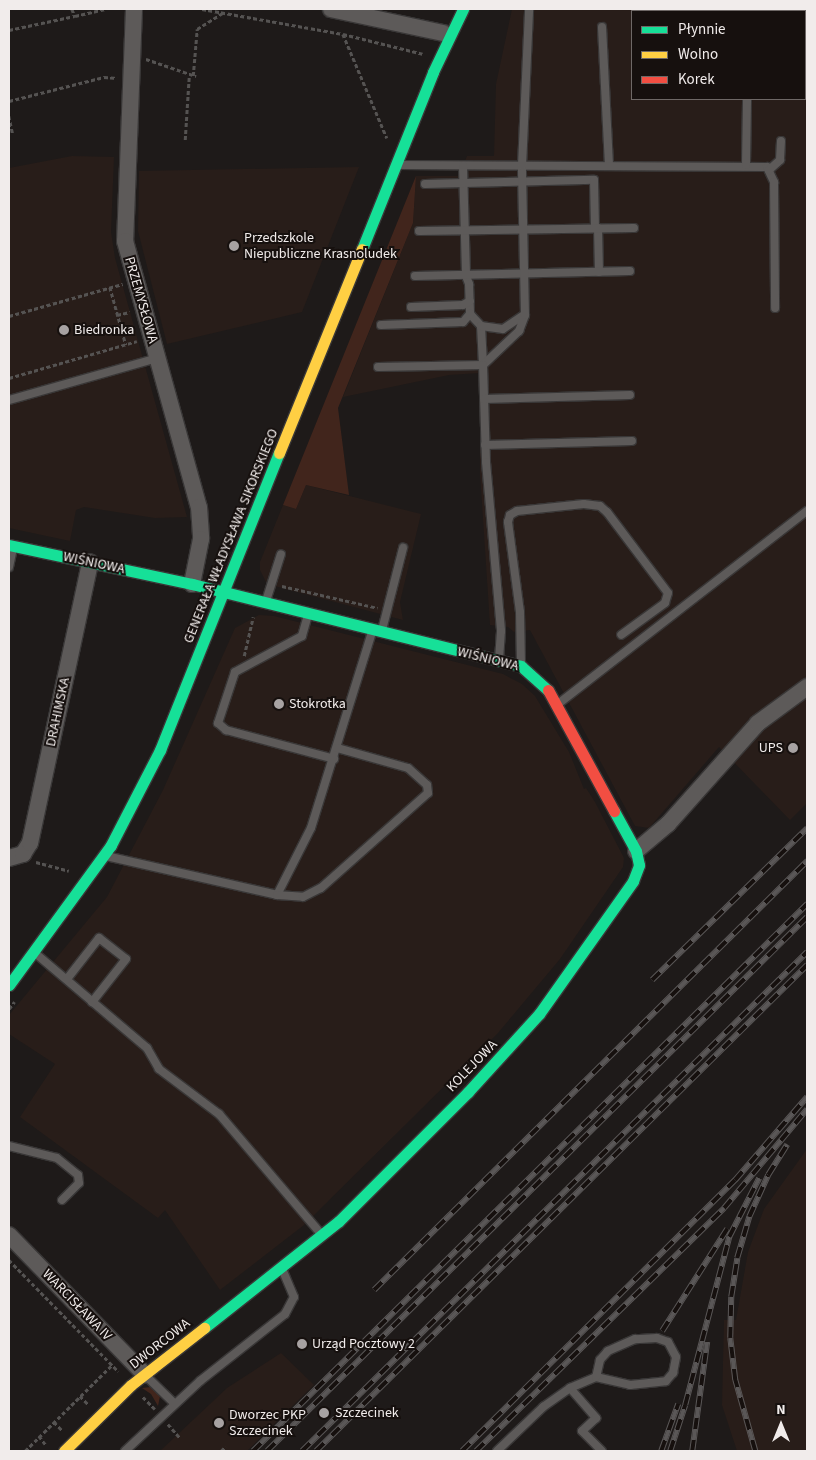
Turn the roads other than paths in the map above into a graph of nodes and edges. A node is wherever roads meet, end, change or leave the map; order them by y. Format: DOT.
graph roads {
  1 [pos="134,9"];
  2 [pos="331,9"];
  3 [pos="453,9"];
  4 [pos="463,9"];
  5 [pos="529,9"];
  6 [pos="602,27"];
  7 [pos="443,33"];
  8 [pos="433,72"];
  9 [pos="747,100"];
  10 [pos="781,141"];
  11 [pos="396,165"];
  12 [pos="746,165"];
  13 [pos="463,166"];
  14 [pos="522,166"];
  15 [pos="594,166"];
  16 [pos="609,166"];
  17 [pos="769,170"];
  18 [pos="594,180"];
  19 [pos="522,181"];
  20 [pos="463,182"];
  21 [pos="425,184"];
  22 [pos="596,228"];
  23 [pos="634,228"];
  24 [pos="464,229"];
  25 [pos="524,229"];
  26 [pos="419,231"];
  27 [pos="630,271"];
  28 [pos="599,272"];
  29 [pos="525,275"];
  30 [pos="415,276"];
  31 [pos="466,276"];
  32 [pos="470,301"];
  33 [pos="411,307"];
  34 [pos="775,308"];
  35 [pos="470,314"];
  36 [pos="525,315"];
  37 [pos="381,325"];
  38 [pos="481,326"];
  39 [pos="157,358"];
  40 [pos="483,365"];
  41 [pos="378,367"];
  42 [pos="630,395"];
  43 [pos="484,399"];
  44 [pos="9,400"];
  45 [pos="632,441"];
  46 [pos="485,446"];
  47 [pos="807,511"];
  48 [pos="11,545"];
  49 [pos="403,548"];
  50 [pos="281,554"];
  51 [pos="90,562"];
  52 [pos="9,567"];
  53 [pos="192,584"];
  54 [pos="224,592"];
  55 [pos="260,606"];
  56 [pos="308,613"];
  57 [pos="377,630"];
  58 [pos="621,635"];
  59 [pos="499,660"];
  60 [pos="521,666"];
  61 [pos="807,687"];
  62 [pos="556,706"];
  63 [pos="337,748"];
  64 [pos="334,759"];
  65 [pos="636,851"];
  66 [pos="104,855"];
  67 [pos="14,857"];
  68 [pos="277,894"];
  69 [pos="34,952"];
  70 [pos="67,979"];
  71 [pos="9,985"];
  72 [pos="92,1002"];
  73 [pos="9,1146"];
  74 [pos="62,1200"];
  75 [pos="9,1235"];
  76 [pos="322,1236"];
  77 [pos="281,1267"];
  78 [pos="145,1375"];
  79 [pos="596,1377"];
  80 [pos="570,1388"];
  81 [pos="174,1403"];
  82 [pos="64,1451"];
  83 [pos="125,1451"];
  84 [pos="496,1451"];
  85 [pos="602,1451"];
  1 -- 39 [label="street, PRZEMYSŁOWA"];
  2 -- 7 [label="street"];
  3 -- 7 [label="street, GENERAŁA WŁADYSŁAWA SIKORSKIEGO"];
  4 -- 8 [label="street, GENERAŁA WŁADYSŁAWA SIKORSKIEGO"];
  5 -- 14 [label="lane"];
  6 -- 16 [label="lane"];
  7 -- 8 [label="street, GENERAŁA WŁADYSŁAWA SIKORSKIEGO"];
  8 -- 11 [label="street, GENERAŁA WŁADYSŁAWA SIKORSKIEGO"];
  9 -- 12 [label="lane"];
  10 -- 17 [label="lane"];
  11 -- 13 [label="lane"];
  11 -- 54 [label="street, GENERAŁA WŁADYSŁAWA SIKORSKIEGO"];
  12 -- 16 [label="lane"];
  12 -- 17 [label="lane"];
  13 -- 14 [label="lane"];
  13 -- 20 [label="lane"];
  14 -- 15 [label="lane"];
  14 -- 19 [label="lane"];
  15 -- 16 [label="lane"];
  15 -- 18 [label="lane"];
  17 -- 34 [label="lane"];
  18 -- 19 [label="lane"];
  18 -- 22 [label="lane"];
  19 -- 20 [label="lane"];
  19 -- 25 [label="lane"];
  20 -- 21 [label="lane"];
  20 -- 24 [label="lane"];
  22 -- 23 [label="lane"];
  22 -- 25 [label="lane"];
  22 -- 28 [label="lane"];
  24 -- 25 [label="lane"];
  24 -- 26 [label="lane"];
  24 -- 31 [label="lane"];
  25 -- 29 [label="lane"];
  27 -- 28 [label="lane"];
  28 -- 29 [label="lane"];
  29 -- 31 [label="lane"];
  29 -- 36 [label="lane"];
  30 -- 31 [label="lane"];
  31 -- 32 [label="lane"];
  32 -- 33 [label="lane"];
  32 -- 35 [label="lane"];
  35 -- 37 [label="lane"];
  35 -- 38 [label="lane"];
  36 -- 38 [label="lane"];
  36 -- 40 [label="lane"];
  38 -- 40 [label="lane"];
  39 -- 44 [label="lane"];
  39 -- 53 [label="street, PRZEMYSŁOWA"];
  40 -- 41 [label="lane"];
  40 -- 43 [label="lane"];
  42 -- 43 [label="lane"];
  43 -- 46 [label="lane"];
  45 -- 46 [label="lane"];
  46 -- 59 [label="lane"];
  47 -- 62 [label="lane"];
  48 -- 51 [label="street, WIŚNIOWA"];
  48 -- 52 [label="lane"];
  49 -- 57 [label="lane"];
  50 -- 55 [label="lane"];
  51 -- 53 [label="street, WIŚNIOWA"];
  51 -- 67 [label="street, DRAHIMSKA"];
  53 -- 54 [label="street, WIŚNIOWA"];
  54 -- 55 [label="street, WIŚNIOWA"];
  54 -- 66 [label="street, GENERAŁA WŁADYSŁAWA SIKORSKIEGO"];
  55 -- 56 [label="street, WIŚNIOWA"];
  56 -- 57 [label="street, WIŚNIOWA"];
  56 -- 64 [label="lane"];
  57 -- 59 [label="street, WIŚNIOWA"];
  57 -- 63 [label="lane"];
  58 -- 60 [label="lane"];
  59 -- 60 [label="street, WIŚNIOWA"];
  60 -- 62 [label="street, WIŚNIOWA"];
  61 -- 65 [label="street"];
  62 -- 65 [label="street, WIŚNIOWA"];
  63 -- 64 [label="lane"];
  63 -- 68 [label="lane"];
  64 -- 68 [label="lane"];
  65 -- 76 [label="street, KOLEJOWA"];
  66 -- 68 [label="lane"];
  66 -- 69 [label="street, GENERAŁA WŁADYSŁAWA SIKORSKIEGO"];
  69 -- 70 [label="lane"];
  69 -- 71 [label="street, GENERAŁA WŁADYSŁAWA SIKORSKIEGO"];
  70 -- 72 [label="lane"];
  70 -- 72 [label="lane"];
  72 -- 76 [label="lane"];
  73 -- 74 [label="lane"];
  75 -- 78 [label="street, WARCISŁAWA IV"];
  76 -- 77 [label="street, KOLEJOWA"];
  77 -- 78 [label="street, DWORCOWA"];
  77 -- 81 [label="lane"];
  78 -- 81 [label="lane"];
  78 -- 82 [label="street, DWORCOWA"];
  79 -- 79 [label="lane"];
  79 -- 80 [label="lane"];
  80 -- 84 [label="lane"];
  80 -- 85 [label="lane"];
  81 -- 83 [label="lane"];
}
